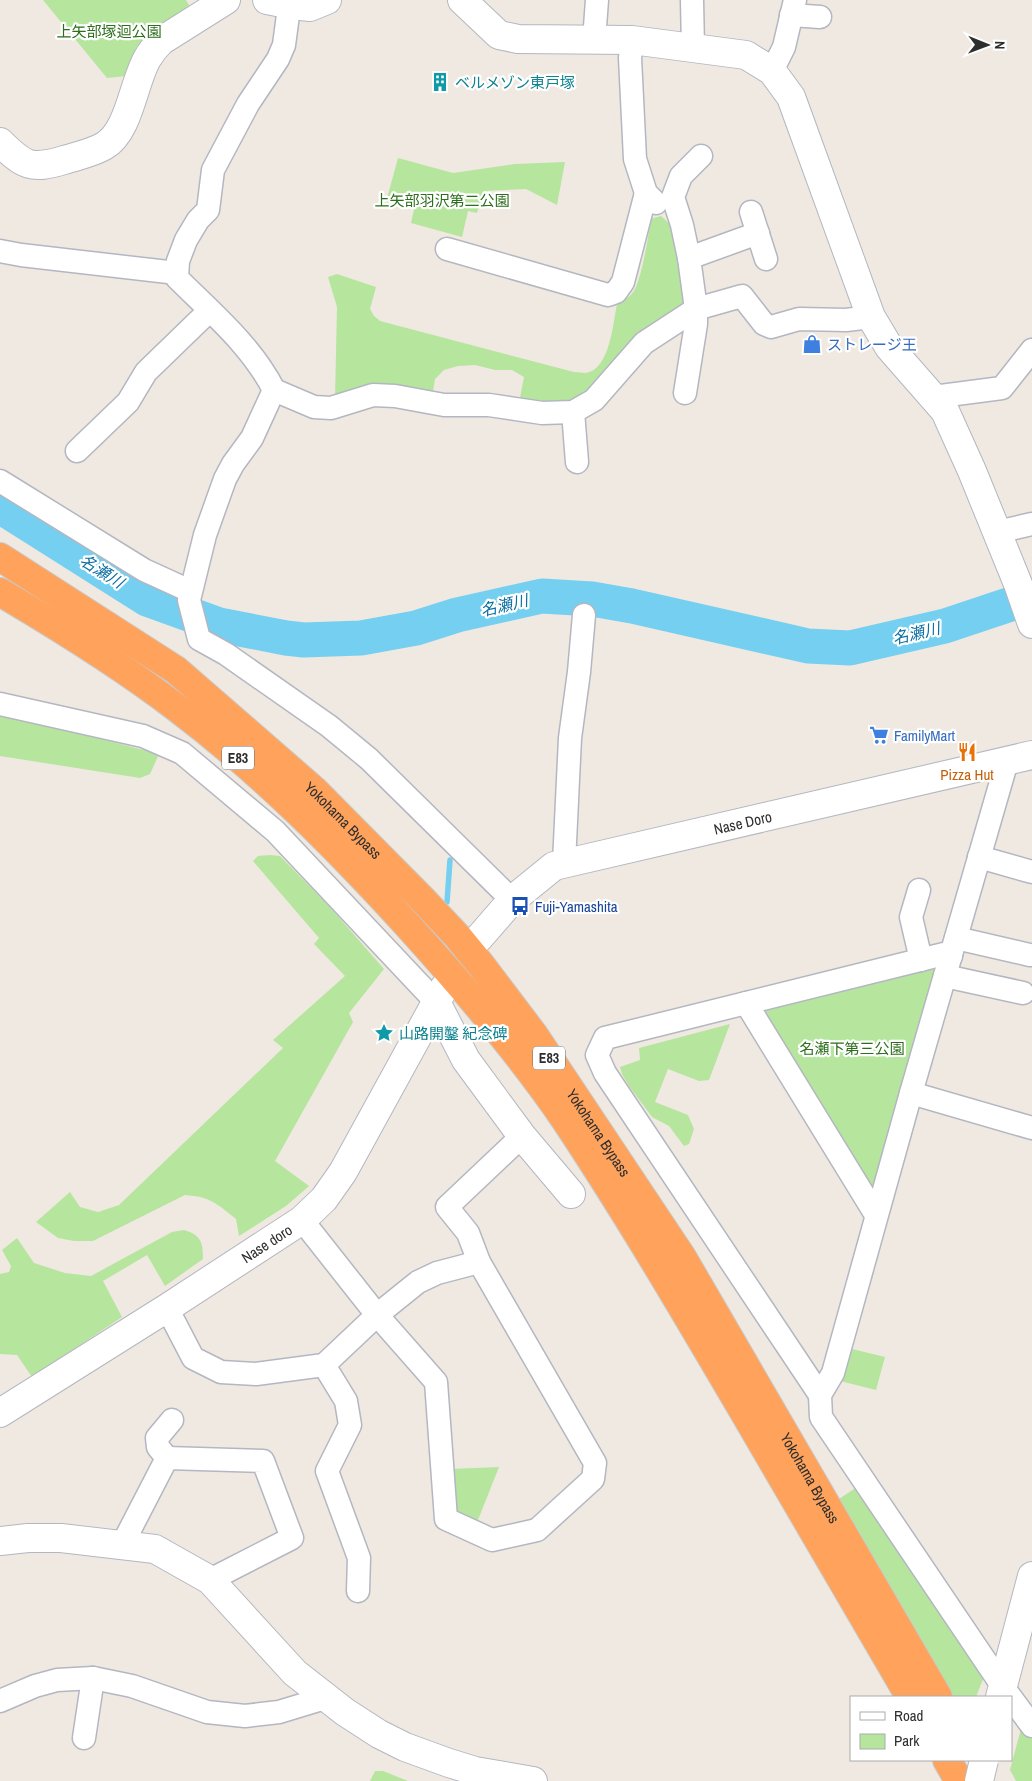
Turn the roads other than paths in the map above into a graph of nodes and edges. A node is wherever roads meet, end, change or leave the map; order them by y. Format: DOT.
graph roads {
  1 [pos="226,0"];
  2 [pos="327,0"];
  3 [pos="462,0"];
  4 [pos="597,0"];
  5 [pos="692,0"];
  6 [pos="279,3"];
  7 [pos="793,8"];
  8 [pos="820,17"];
  9 [pos="594,40"];
  10 [pos="632,40"];
  11 [pos="693,48"];
  12 [pos="772,71"];
  13 [pos="0,142"];
  14 [pos="701,156"];
  15 [pos="646,194"];
  16 [pos="751,212"];
  17 [pos="682,225"];
  18 [pos="758,233"];
  19 [pos="446,250"];
  20 [pos="0,251"];
  21 [pos="689,258"];
  22 [pos="766,259"];
  23 [pos="177,273"];
  24 [pos="696,309"];
  25 [pos="209,311"];
  26 [pos="871,317"];
  27 [pos="1032,350"];
  28 [pos="274,390"];
  29 [pos="684,393"];
  30 [pos="933,397"];
  31 [pos="573,412"];
  32 [pos="77,451"];
  33 [pos="577,462"];
  34 [pos="0,480"];
  35 [pos="1032,524"];
  36 [pos="997,532"];
  37 [pos="0,557"];
  38 [pos="0,592"];
  39 [pos="189,595"];
  40 [pos="584,616"];
  41 [pos="1031,619"];
  42 [pos="0,704"];
  43 [pos="1032,755"];
  44 [pos="1002,762"];
  45 [pos="979,857"];
  46 [pos="564,863"];
  47 [pos="1032,872"];
  48 [pos="919,890"];
  49 [pos="512,900"];
  50 [pos="479,938"];
  51 [pos="1030,955"];
  52 [pos="951,957"];
  53 [pos="921,960"];
  54 [pos="1023,993"];
  55 [pos="440,995"];
  56 [pos="746,1003"];
  57 [pos="911,1093"];
  58 [pos="1032,1128"];
  59 [pos="522,1136"];
  60 [pos="571,1194"];
  61 [pos="876,1215"];
  62 [pos="302,1220"];
  63 [pos="479,1262"];
  64 [pos="167,1308"];
  65 [pos="377,1315"];
  66 [pos="324,1365"];
  67 [pos="820,1395"];
  68 [pos="0,1413"];
  69 [pos="172,1420"];
  70 [pos="167,1458"];
  71 [pos="0,1541"];
  72 [pos="122,1545"];
  73 [pos="1032,1576"];
  74 [pos="210,1580"];
  75 [pos="358,1591"];
  76 [pos="93,1678"];
  77 [pos="1002,1692"];
  78 [pos="909,1696"];
  79 [pos="937,1696"];
  80 [pos="325,1698"];
  81 [pos="0,1701"];
  82 [pos="1012,1703"];
  83 [pos="1032,1726"];
  84 [pos="84,1738"];
  85 [pos="948,1761"];
  86 [pos="975,1761"];
  87 [pos="984,1761"];
  88 [pos="504,1779"];
  89 [pos="533,1781"];
  90 [pos="959,1781"];
  91 [pos="979,1781"];
  92 [pos="986,1781"];
  1 -- 13 [label="street"];
  2 -- 6 [label="street"];
  3 -- 9 [label="street"];
  4 -- 9 [label="street"];
  5 -- 11 [label="street"];
  6 -- 23 [label="street"];
  7 -- 8 [label="street"];
  7 -- 12 [label="street"];
  9 -- 10 [label="street"];
  10 -- 11 [label="street"];
  10 -- 15 [label="street"];
  11 -- 12 [label="street"];
  12 -- 26 [label="street"];
  14 -- 17 [label="street"];
  15 -- 17 [label="street"];
  15 -- 19 [label="street"];
  16 -- 18 [label="street"];
  17 -- 21 [label="street"];
  18 -- 21 [label="street"];
  18 -- 22 [label="street"];
  20 -- 23 [label="street"];
  21 -- 24 [label="street"];
  23 -- 25 [label="street"];
  24 -- 26 [label="street"];
  24 -- 29 [label="street"];
  24 -- 31 [label="street"];
  25 -- 28 [label="street"];
  25 -- 32 [label="street"];
  26 -- 30 [label="street"];
  27 -- 30 [label="street"];
  28 -- 31 [label="street"];
  28 -- 39 [label="street"];
  30 -- 36 [label="street"];
  31 -- 33 [label="street"];
  34 -- 39 [label="street"];
  35 -- 36 [label="street"];
  36 -- 41 [label="street"];
  37 -- 79 [label="highway, Yokohama Bypass / E83"];
  38 -- 78 [label="highway, Yokohama Bypass / E83"];
  39 -- 49 [label="street"];
  40 -- 46 [label="street"];
  42 -- 55 [label="street"];
  43 -- 44 [label="street, Nase Doro"];
  44 -- 45 [label="street"];
  44 -- 46 [label="street, Nase Doro"];
  45 -- 47 [label="street"];
  45 -- 52 [label="street"];
  46 -- 49 [label="street, Nase Doro"];
  48 -- 53 [label="street"];
  49 -- 50 [label="street, Nase Doro"];
  51 -- 52 [label="street"];
  52 -- 53 [label="street"];
  52 -- 54 [label="street"];
  52 -- 57 [label="street"];
  53 -- 56 [label="street"];
  55 -- 59 [label="street"];
  55 -- 62 [label="street, Nase doro"];
  56 -- 61 [label="street"];
  56 -- 67 [label="street"];
  57 -- 58 [label="street"];
  57 -- 61 [label="street"];
  59 -- 60 [label="street"];
  59 -- 63 [label="street"];
  61 -- 67 [label="street"];
  62 -- 64 [label="street, Nase doro"];
  62 -- 65 [label="street"];
  63 -- 65 [label="street"];
  63 -- 65 [label="street"];
  64 -- 66 [label="street"];
  64 -- 68 [label="street, Nase doro"];
  65 -- 66 [label="street"];
  66 -- 75 [label="street"];
  67 -- 77 [label="street"];
  69 -- 70 [label="street"];
  70 -- 72 [label="street"];
  70 -- 74 [label="street"];
  71 -- 72 [label="street"];
  72 -- 74 [label="street"];
  73 -- 77 [label="street"];
  74 -- 80 [label="street"];
  76 -- 80 [label="street"];
  76 -- 81 [label="street"];
  76 -- 84 [label="street"];
  80 -- 88 [label="street"];
  82 -- 83 [label="street"];
  85 -- 90 [label="highway"];
  86 -- 92 [label="highway"];
  87 -- 91 [label="street, bridge"];
  88 -- 89 [label="street"];
}
